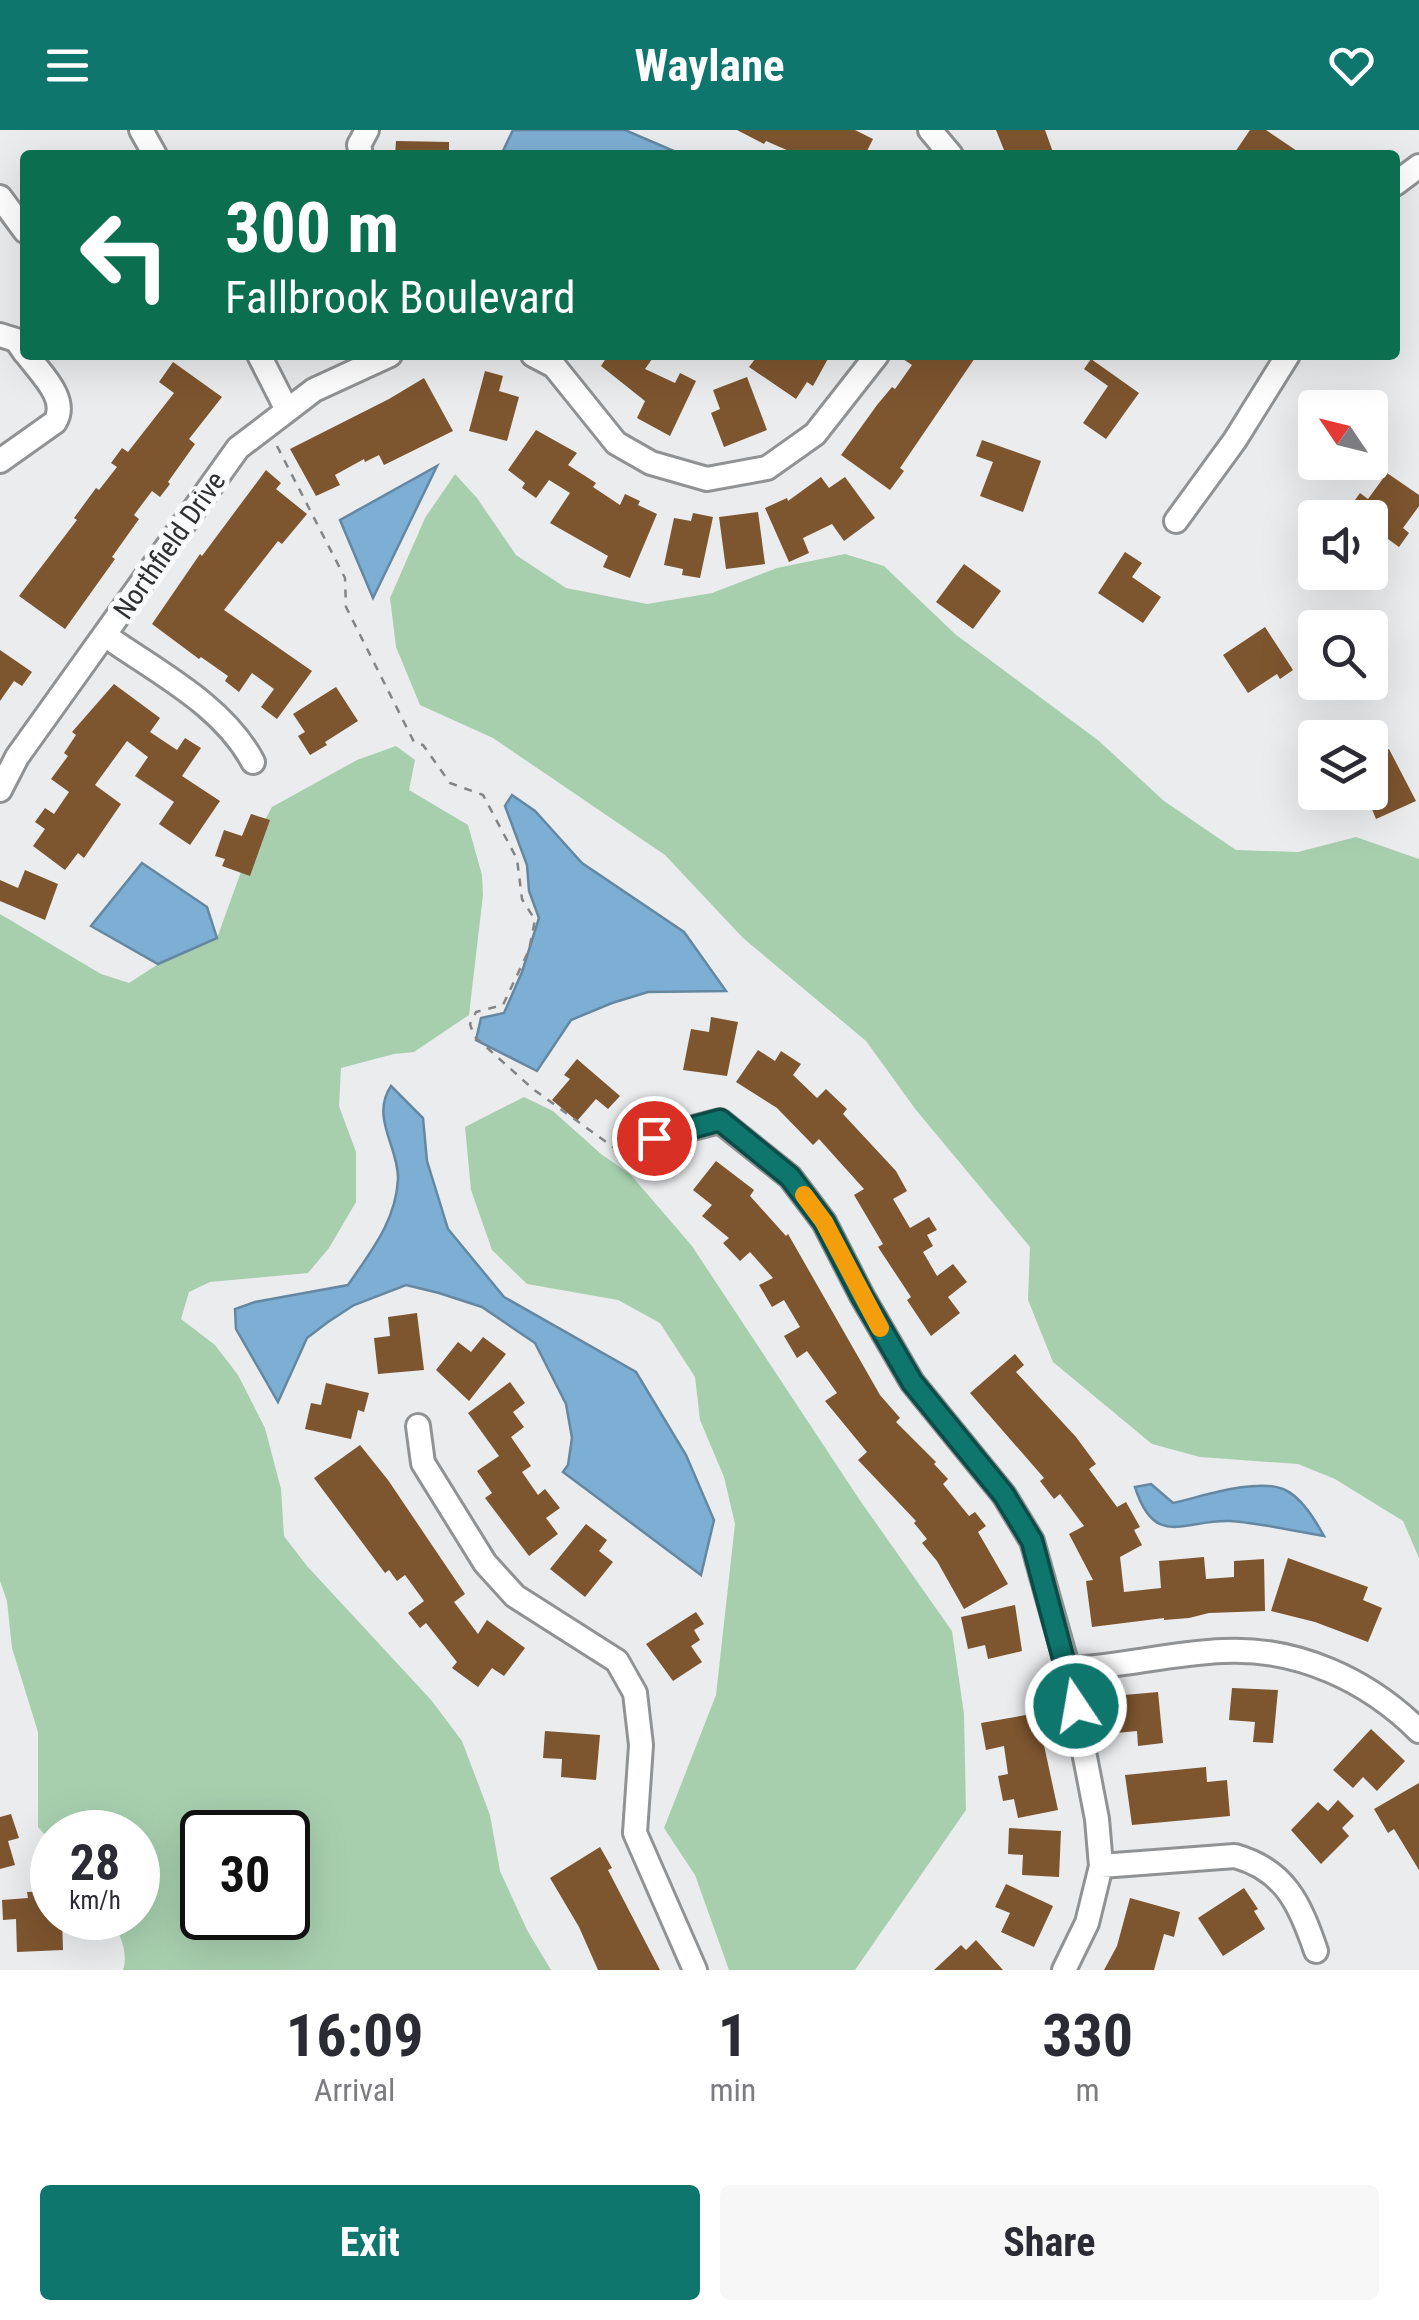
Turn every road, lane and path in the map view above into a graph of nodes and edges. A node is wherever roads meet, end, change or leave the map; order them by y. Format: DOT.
graph roads {
  1 [pos="930,130"];
  2 [pos="947,150"];
  3 [pos="0,197"];
  4 [pos="20,224"];
  5 [pos="36,360"];
  6 [pos="262,360"];
  7 [pos="379,360"];
  8 [pos="543,360"];
  9 [pos="873,360"];
  10 [pos="1285,360"];
  11 [pos="288,410"];
  12 [pos="267,426"];
  13 [pos="0,461"];
  14 [pos="1176,521"];
  15 [pos="106,636"];
  16 [pos="253,762"];
  17 [pos="0,790"];
  18 [pos="654,1138"];
  19 [pos="418,1426"];
  20 [pos="1068,1669"];
  21 [pos="1419,1732"];
  22 [pos="1101,1866"];
  23 [pos="1316,1951"];
  24 [pos="695,1970"];
  25 [pos="1064,1970"];
  1 -- 2 [label="street"];
  3 -- 4 [label="street"];
  5 -- 13 [label="street"];
  6 -- 11 [label="street"];
  7 -- 11 [label="street, Northfield Drive"];
  8 -- 9 [label="street"];
  10 -- 14 [label="street"];
  11 -- 12 [label="street, Northfield Drive"];
  12 -- 15 [label="street, Northfield Drive"];
  12 -- 18 [label="path"];
  15 -- 16 [label="street"];
  15 -- 17 [label="street, Northfield Drive"];
  18 -- 20 [label="street"];
  19 -- 24 [label="street"];
  20 -- 21 [label="street"];
  20 -- 22 [label="street"];
  22 -- 23 [label="street"];
  22 -- 25 [label="street"];
}
